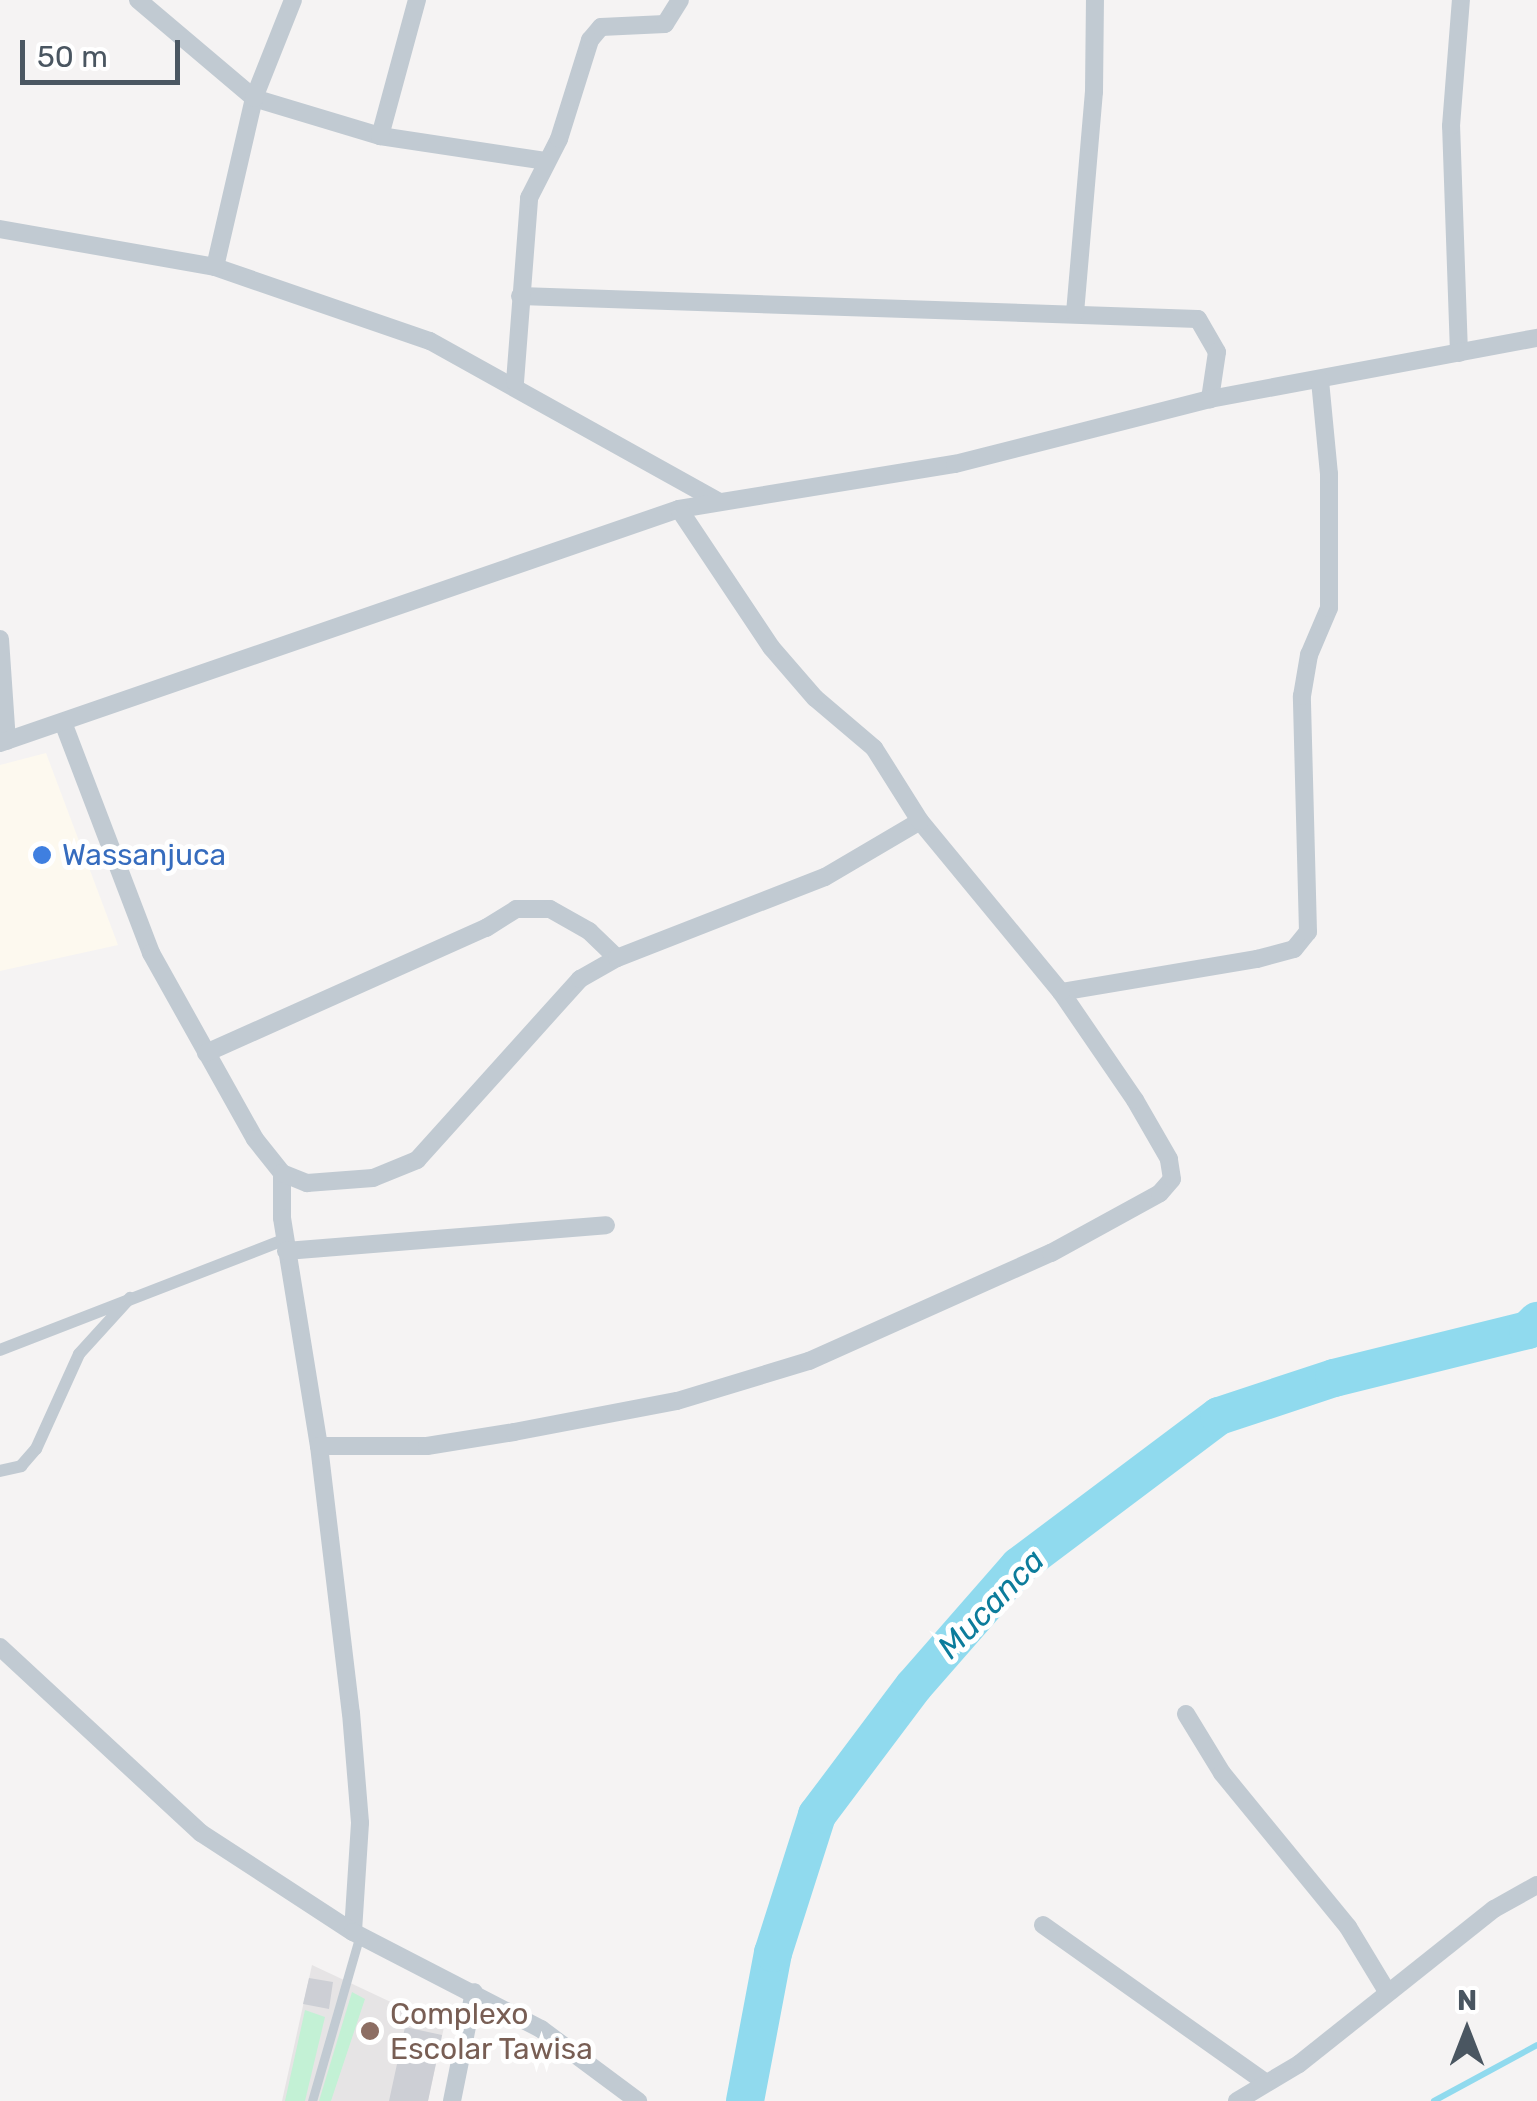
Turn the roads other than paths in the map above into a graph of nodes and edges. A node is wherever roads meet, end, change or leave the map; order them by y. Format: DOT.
graph roads {
  1 [pos="138,0"];
  2 [pos="293,0"];
  3 [pos="418,0"];
  4 [pos="680,0"];
  5 [pos="1095,0"];
  6 [pos="1461,0"];
  7 [pos="254,98"];
  8 [pos="380,136"];
  9 [pos="545,160"];
  10 [pos="0,229"];
  11 [pos="216,268"];
  12 [pos="520,296"];
  13 [pos="1076,313"];
  14 [pos="1537,338"];
  15 [pos="1459,353"];
  16 [pos="1320,380"];
  17 [pos="514,382"];
  18 [pos="1210,400"];
  19 [pos="719,502"];
  20 [pos="680,509"];
  21 [pos="0,639"];
  22 [pos="64,725"];
  23 [pos="4,742"];
  24 [pos="920,821"];
  25 [pos="617,958"];
  26 [pos="1060,992"];
  27 [pos="206,1053"];
  28 [pos="282,1173"];
  29 [pos="606,1225"];
  30 [pos="285,1245"];
  31 [pos="131,1296"];
  32 [pos="0,1350"];
  33 [pos="319,1446"];
  34 [pos="0,1471"];
  35 [pos="0,1646"];
  36 [pos="1186,1714"];
  37 [pos="1537,1884"];
  38 [pos="1043,1925"];
  39 [pos="357,1934"];
  40 [pos="474,1992"];
  41 [pos="1388,1993"];
  42 [pos="1265,2082"];
  43 [pos="312,2101"];
  44 [pos="452,2101"];
  45 [pos="638,2101"];
  46 [pos="1237,2101"];
  1 -- 7 [label="street"];
  2 -- 7 [label="street"];
  3 -- 8 [label="street"];
  4 -- 9 [label="street"];
  5 -- 13 [label="street"];
  6 -- 15 [label="street"];
  7 -- 8 [label="street"];
  7 -- 11 [label="street"];
  8 -- 9 [label="street"];
  9 -- 12 [label="street"];
  10 -- 11 [label="street"];
  11 -- 17 [label="street"];
  12 -- 13 [label="street"];
  12 -- 17 [label="street"];
  13 -- 18 [label="street"];
  14 -- 15 [label="street"];
  15 -- 16 [label="street"];
  16 -- 18 [label="street"];
  16 -- 26 [label="street"];
  17 -- 19 [label="street"];
  18 -- 19 [label="street"];
  19 -- 20 [label="street"];
  20 -- 22 [label="street"];
  20 -- 24 [label="street"];
  21 -- 23 [label="street"];
  22 -- 23 [label="street"];
  22 -- 27 [label="street"];
  24 -- 25 [label="street"];
  24 -- 26 [label="street"];
  25 -- 27 [label="street"];
  25 -- 28 [label="street"];
  26 -- 33 [label="street"];
  27 -- 28 [label="street"];
  28 -- 30 [label="street"];
  29 -- 30 [label="street"];
  30 -- 31 [label="street"];
  30 -- 33 [label="street"];
  31 -- 32 [label="street"];
  31 -- 34 [label="street"];
  33 -- 39 [label="street"];
  35 -- 39 [label="street"];
  36 -- 41 [label="street"];
  37 -- 41 [label="street"];
  38 -- 42 [label="street"];
  39 -- 40 [label="street"];
  39 -- 43 [label="lane"];
  40 -- 44 [label="street"];
  40 -- 45 [label="street"];
  41 -- 42 [label="street"];
  42 -- 46 [label="street"];
}
